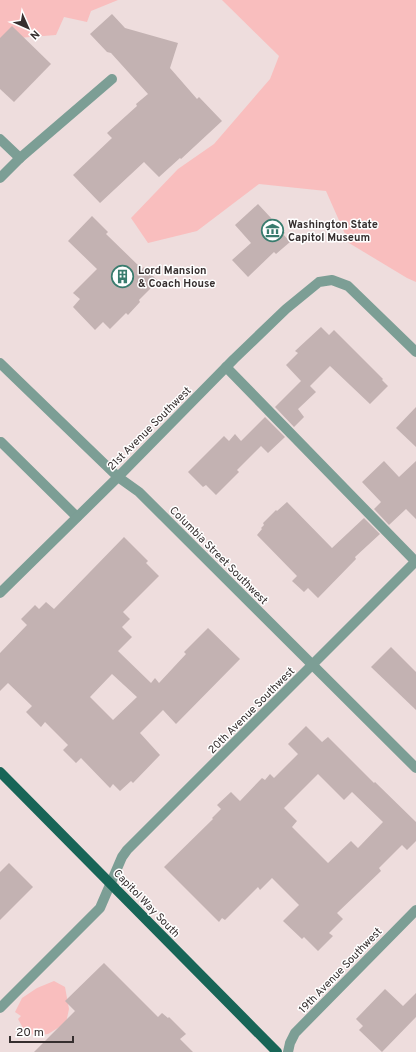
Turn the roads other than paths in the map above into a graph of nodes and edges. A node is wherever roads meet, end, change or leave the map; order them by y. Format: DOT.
graph roads {
  1 [pos="112,78"];
  2 [pos="0,139"];
  3 [pos="20,158"];
  4 [pos="0,178"];
  5 [pos="416,352"];
  6 [pos="0,363"];
  7 [pos="226,367"];
  8 [pos="1,442"];
  9 [pos="118,477"];
  10 [pos="77,517"];
  11 [pos="416,561"];
  12 [pos="0,593"];
  13 [pos="313,665"];
  14 [pos="416,768"];
  15 [pos="0,772"];
  16 [pos="111,883"];
  17 [pos="416,910"];
  18 [pos="0,1008"];
  19 [pos="277,1052"];
  20 [pos="288,1052"];
  1 -- 3 [label="street"];
  2 -- 3 [label="street"];
  3 -- 4 [label="street"];
  5 -- 7 [label="street, 21st Avenue Southwest"];
  6 -- 9 [label="street, Columbia Street Southwest"];
  7 -- 9 [label="street, 21st Avenue Southwest"];
  7 -- 11 [label="street"];
  8 -- 10 [label="street"];
  9 -- 10 [label="street, 21st Avenue Southwest"];
  9 -- 13 [label="street, Columbia Street Southwest"];
  10 -- 12 [label="street, 21st Avenue Southwest"];
  11 -- 13 [label="street, 20th Avenue Southwest"];
  13 -- 14 [label="street, Columbia Street Southwest"];
  13 -- 16 [label="street, 20th Avenue Southwest"];
  15 -- 16 [label="main road, Capitol Way South"];
  16 -- 18 [label="street, 20th Avenue Southwest"];
  16 -- 19 [label="main road, Capitol Way South"];
  17 -- 20 [label="street, 19th Avenue Southwest"];
}
